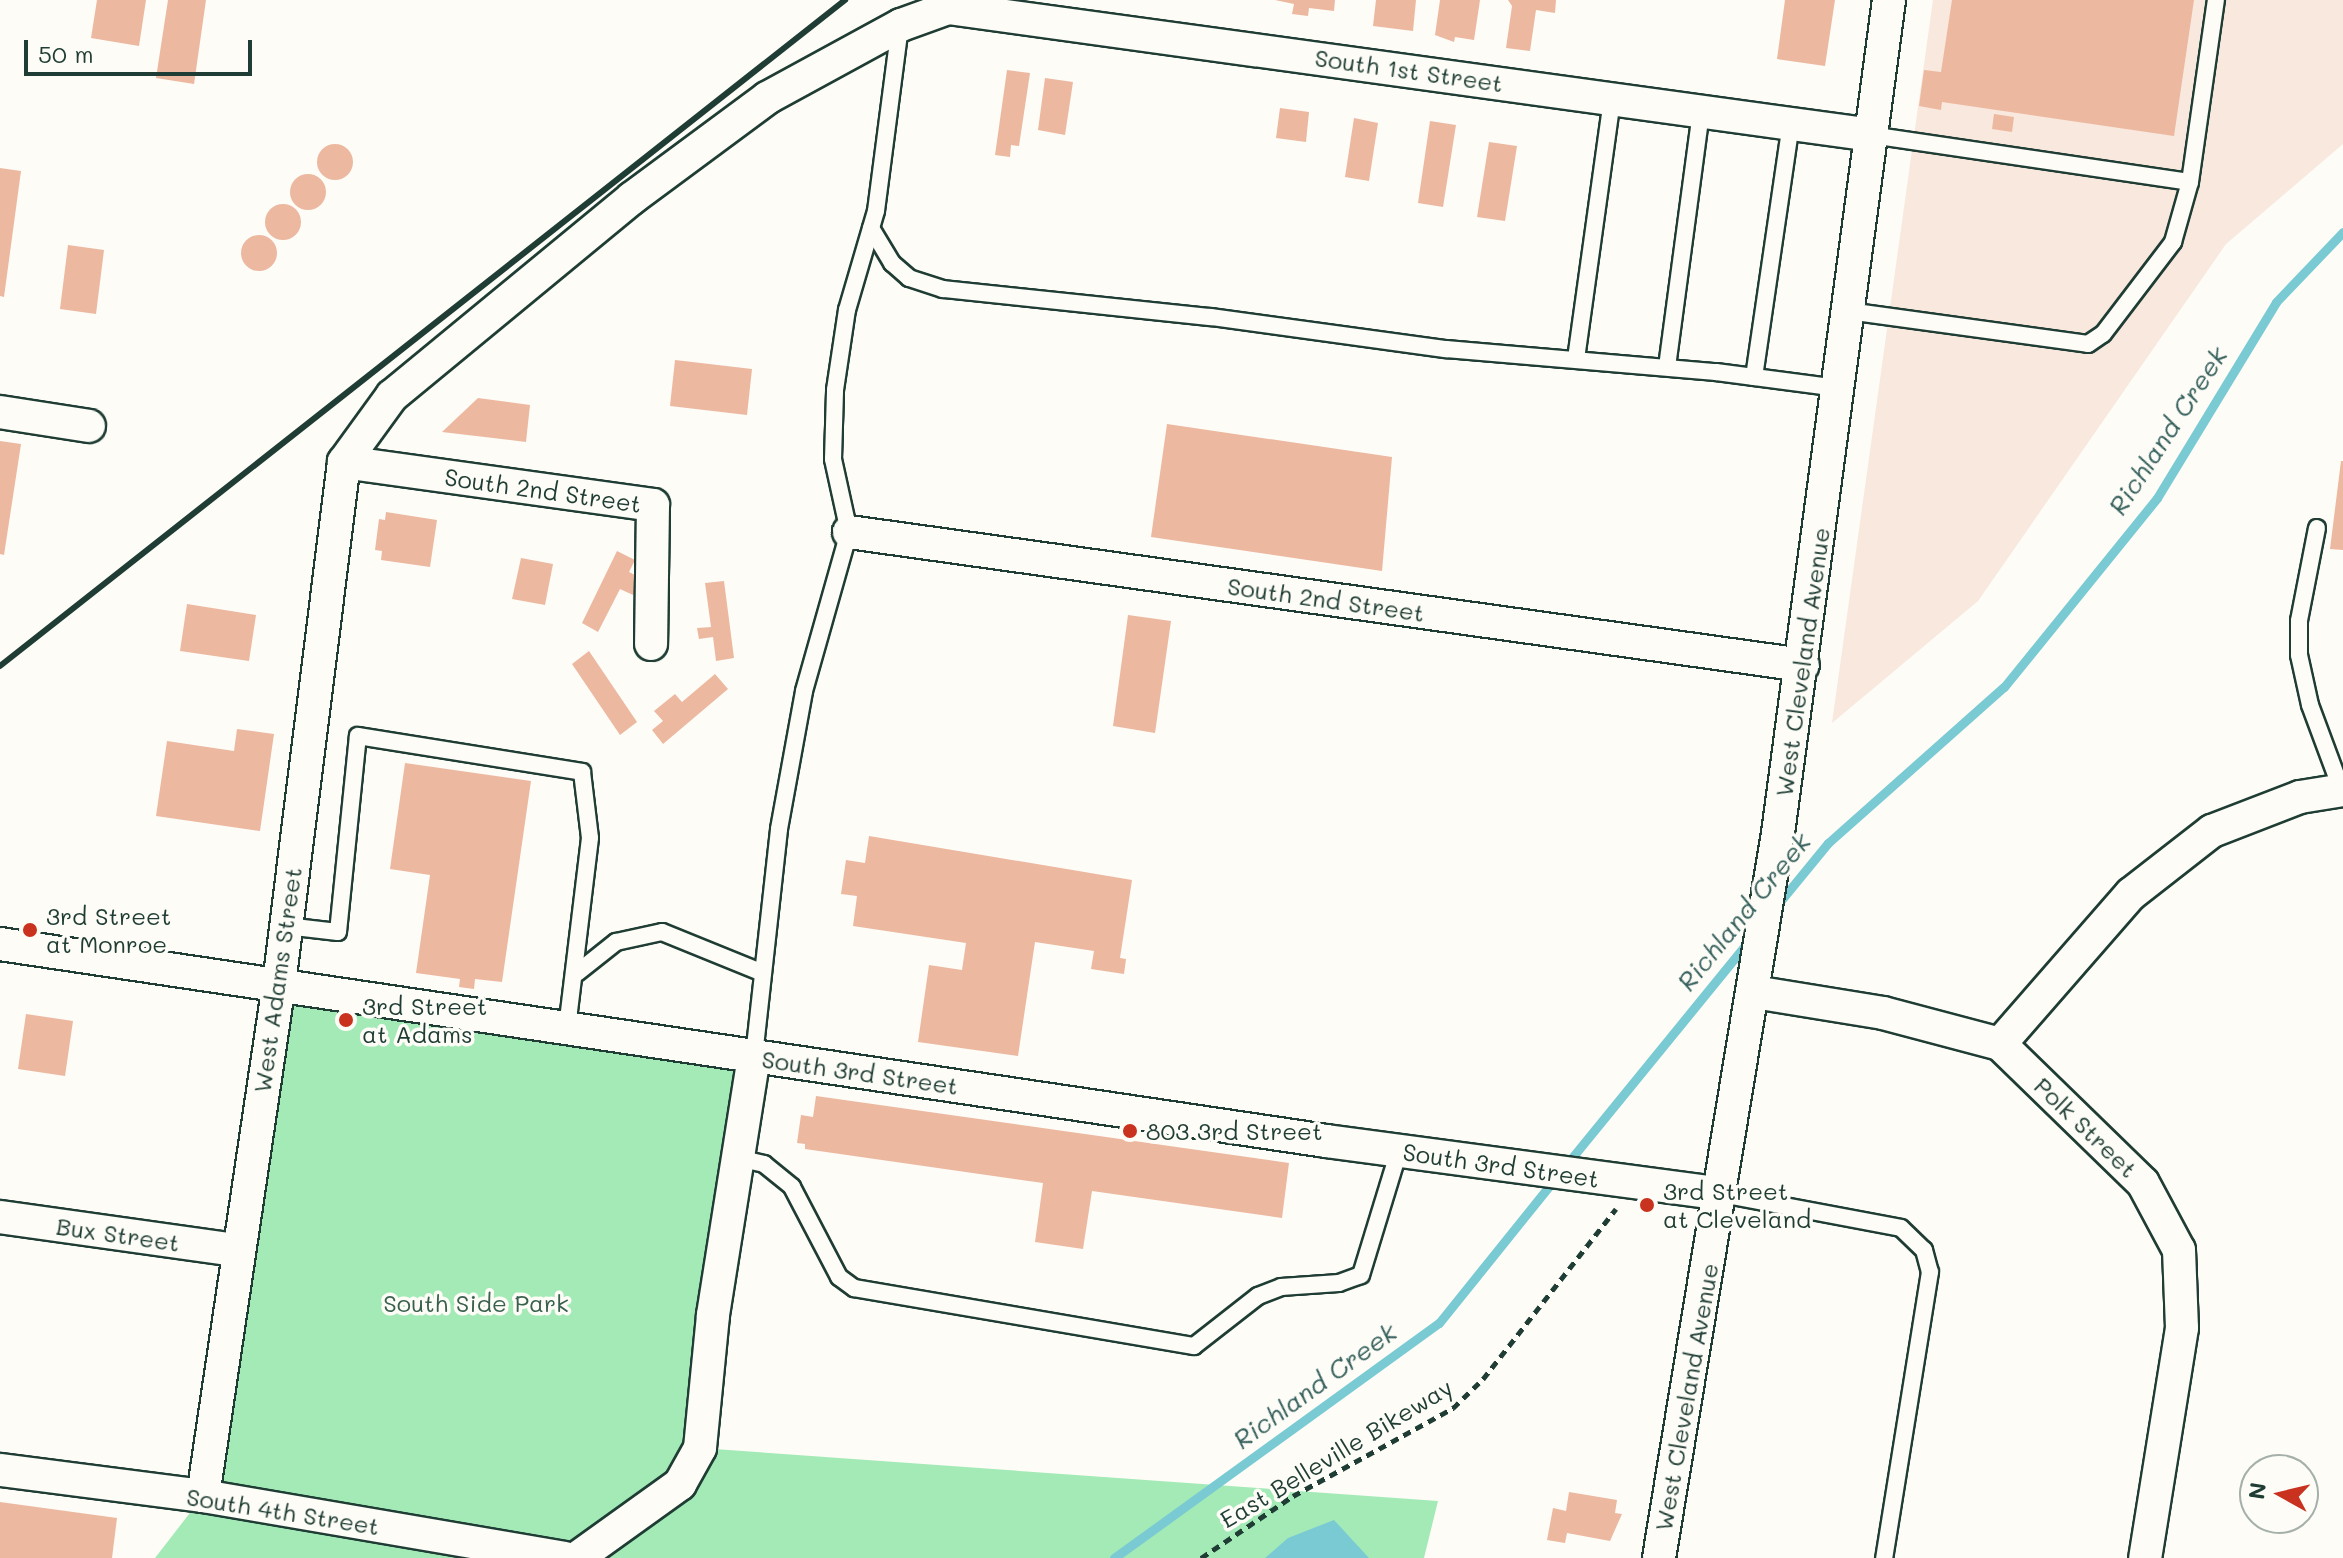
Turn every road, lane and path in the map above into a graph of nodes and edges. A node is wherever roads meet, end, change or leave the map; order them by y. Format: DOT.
graph roads {
  1 [pos="1889,0"];
  2 [pos="2216,0"];
  3 [pos="901,25"];
  4 [pos="1612,99"];
  5 [pos="1701,111"];
  6 [pos="1791,124"];
  7 [pos="1871,135"];
  8 [pos="2190,182"];
  9 [pos="871,228"];
  10 [pos="1848,311"];
  11 [pos="1576,359"];
  12 [pos="1667,367"];
  13 [pos="1754,377"];
  14 [pos="1838,388"];
  15 [pos="0,412"];
  16 [pos="89,426"];
  17 [pos="344,462"];
  18 [pos="2317,528"];
  19 [pos="849,532"];
  20 [pos="651,644"];
  21 [pos="1803,665"];
  22 [pos="2343,790"];
  23 [pos="286,926"];
  24 [pos="0,944"];
  25 [pos="577,973"];
  26 [pos="763,973"];
  27 [pos="279,984"];
  28 [pos="1755,985"];
  29 [pos="567,1029"];
  30 [pos="2000,1044"];
  31 [pos="754,1056"];
  32 [pos="1399,1151"];
  33 [pos="738,1158"];
  34 [pos="1618,1181"];
  35 [pos="1721,1194"];
  36 [pos="0,1217"];
  37 [pos="235,1250"];
  38 [pos="0,1470"];
  39 [pos="203,1496"];
  40 [pos="576,1556"];
  41 [pos="1201,1558"];
  42 [pos="1659,1558"];
  43 [pos="1884,1558"];
  44 [pos="2145,1558"];
  1 -- 7 [label="street, West Cleveland Avenue"];
  2 -- 8 [label="lane"];
  3 -- 4 [label="street, South 1st Street"];
  3 -- 9 [label="lane"];
  3 -- 17 [label="street"];
  4 -- 5 [label="street, South 1st Street"];
  4 -- 11 [label="lane"];
  5 -- 6 [label="street, South 1st Street"];
  5 -- 12 [label="lane"];
  6 -- 7 [label="street, South 1st Street"];
  6 -- 13 [label="lane"];
  7 -- 8 [label="lane"];
  7 -- 10 [label="street, West Cleveland Avenue"];
  8 -- 10 [label="lane"];
  9 -- 11 [label="lane"];
  9 -- 19 [label="lane"];
  10 -- 14 [label="street, West Cleveland Avenue"];
  11 -- 12 [label="lane"];
  12 -- 13 [label="lane"];
  13 -- 14 [label="lane"];
  14 -- 21 [label="street, West Cleveland Avenue"];
  15 -- 16 [label="street"];
  17 -- 20 [label="street, South 2nd Street"];
  17 -- 23 [label="street, West Adams Street"];
  18 -- 22 [label="lane"];
  19 -- 21 [label="street, South 2nd Street"];
  19 -- 26 [label="lane"];
  21 -- 28 [label="street, West Cleveland Avenue"];
  22 -- 30 [label="street"];
  23 -- 25 [label="lane"];
  23 -- 27 [label="street, West Adams Street"];
  24 -- 27 [label="street, South 3rd Street"];
  25 -- 26 [label="lane"];
  25 -- 29 [label="lane"];
  26 -- 31 [label="lane"];
  27 -- 29 [label="street, South 3rd Street"];
  27 -- 37 [label="street, West Adams Street"];
  28 -- 30 [label="street, Polk Street"];
  28 -- 35 [label="street, West Cleveland Avenue"];
  29 -- 31 [label="street, South 3rd Street"];
  30 -- 44 [label="street, Polk Street"];
  31 -- 32 [label="street, South 3rd Street"];
  31 -- 33 [label="street"];
  32 -- 33 [label="lane"];
  32 -- 34 [label="street, South 3rd Street"];
  33 -- 40 [label="street"];
  34 -- 35 [label="street, South 3rd Street"];
  34 -- 41 [label="path, East Belleville Bikeway"];
  35 -- 42 [label="street, West Cleveland Avenue"];
  35 -- 43 [label="lane"];
  36 -- 37 [label="street, Bux Street"];
  37 -- 39 [label="street, West Adams Street"];
  38 -- 39 [label="street, South 4th Street"];
  39 -- 40 [label="street, South 4th Street"];
}
